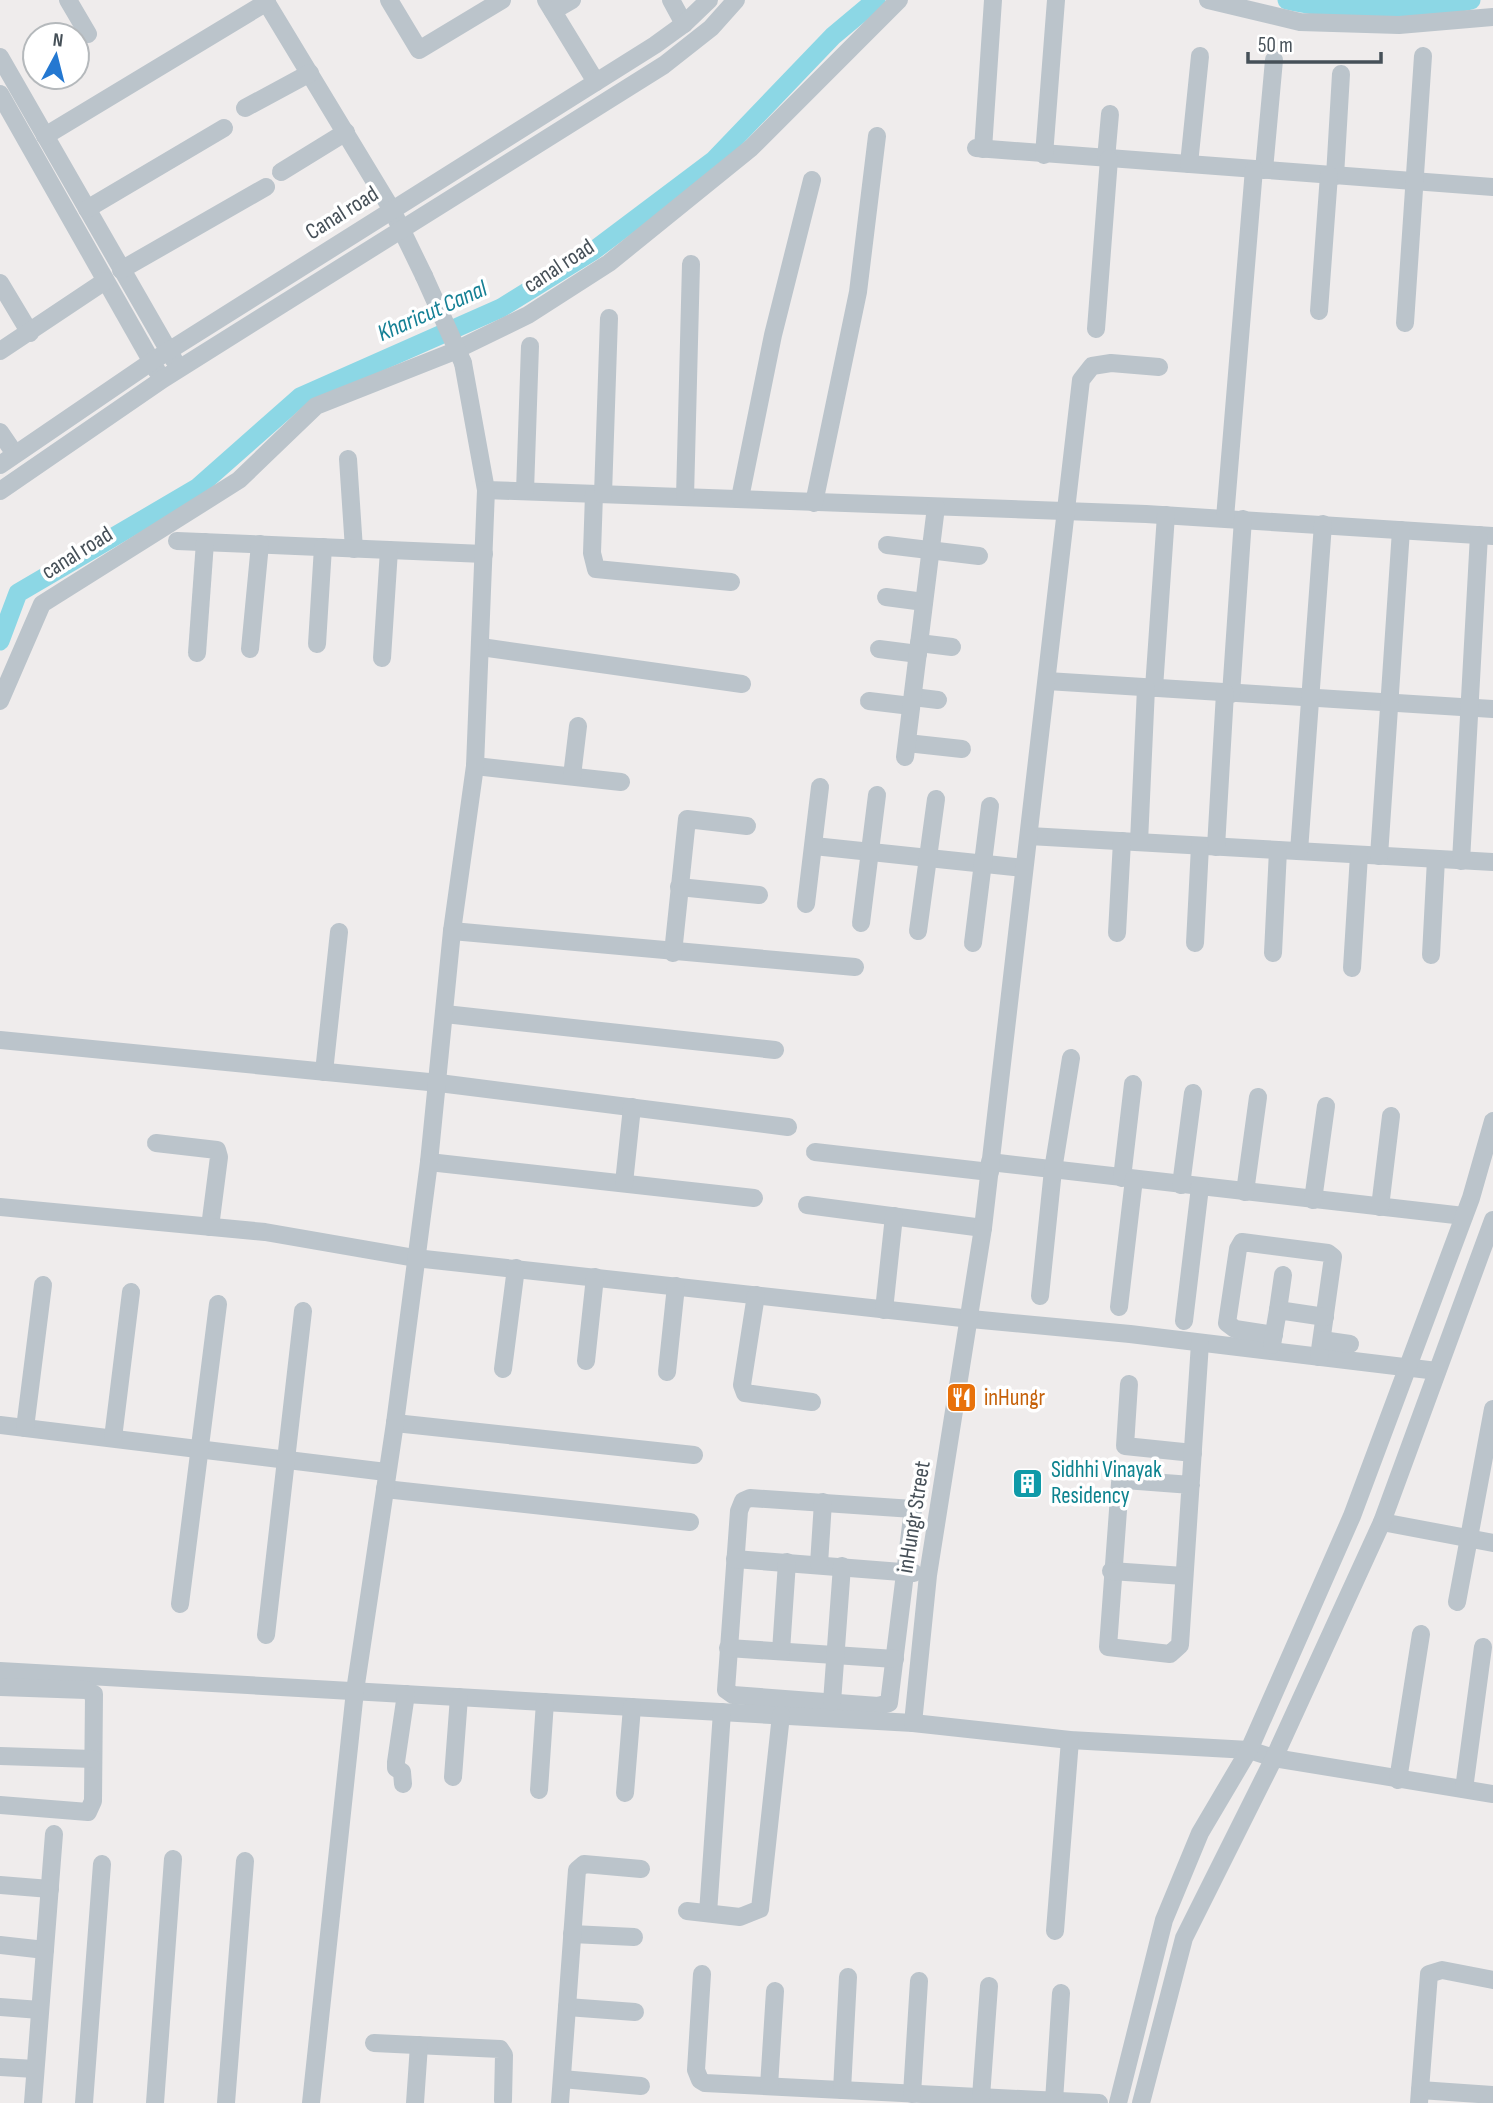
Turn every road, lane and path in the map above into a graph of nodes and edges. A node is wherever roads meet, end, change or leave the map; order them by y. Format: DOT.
graph roads {
  1 [pos="68,0"];
  2 [pos="389,0"];
  3 [pos="502,0"];
  4 [pos="572,0"];
  5 [pos="671,0"];
  6 [pos="709,0"];
  7 [pos="736,0"];
  8 [pos="900,0"];
  9 [pos="993,0"];
  10 [pos="1056,0"];
  11 [pos="1208,0"];
  12 [pos="266,1"];
  13 [pos="550,5"];
  14 [pos="1493,17"];
  15 [pos="80,21"];
  16 [pos="684,24"];
  17 [pos="1200,55"];
  18 [pos="1423,56"];
  19 [pos="0,57"];
  20 [pos="1274,60"];
  21 [pos="310,73"];
  22 [pos="1341,74"];
  23 [pos="596,82"];
  24 [pos="1,98"];
  25 [pos="245,108"];
  26 [pos="1110,114"];
  27 [pos="223,128"];
  28 [pos="346,132"];
  29 [pos="45,136"];
  30 [pos="877,136"];
  31 [pos="1044,155"];
  32 [pos="1108,159"];
  33 [pos="1189,164"];
  34 [pos="1259,170"];
  35 [pos="281,172"];
  36 [pos="1332,176"];
  37 [pos="812,180"];
  38 [pos="1415,182"];
  39 [pos="1493,182"];
  40 [pos="266,187"];
  41 [pos="87,209"];
  42 [pos="392,210"];
  43 [pos="400,228"];
  44 [pos="691,264"];
  45 [pos="121,270"];
  46 [pos="105,281"];
  47 [pos="0,283"];
  48 [pos="1319,312"];
  49 [pos="609,318"];
  50 [pos="1405,323"];
  51 [pos="1096,330"];
  52 [pos="30,333"];
  53 [pos="530,346"];
  54 [pos="0,351"];
  55 [pos="169,352"];
  56 [pos="151,362"];
  57 [pos="1159,367"];
  58 [pos="179,369"];
  59 [pos="163,379"];
  60 [pos="0,432"];
  61 [pos="15,454"];
  62 [pos="348,458"];
  63 [pos="0,466"];
  64 [pos="486,490"];
  65 [pos="0,491"];
  66 [pos="525,491"];
  67 [pos="599,494"];
  68 [pos="685,497"];
  69 [pos="740,498"];
  70 [pos="814,503"];
  71 [pos="936,507"];
  72 [pos="1067,511"];
  73 [pos="1167,515"];
  74 [pos="1225,518"];
  75 [pos="1243,519"];
  76 [pos="1323,524"];
  77 [pos="1401,530"];
  78 [pos="1486,536"];
  79 [pos="177,541"];
  80 [pos="205,542"];
  81 [pos="260,544"];
  82 [pos="887,545"];
  83 [pos="323,547"];
  84 [pos="354,549"];
  85 [pos="389,550"];
  86 [pos="931,550"];
  87 [pos="484,554"];
  88 [pos="979,556"];
  89 [pos="731,582"];
  90 [pos="886,597"];
  91 [pos="924,601"];
  92 [pos="317,644"];
  93 [pos="952,647"];
  94 [pos="481,648"];
  95 [pos="919,648"];
  96 [pos="250,649"];
  97 [pos="879,649"];
  98 [pos="197,653"];
  99 [pos="382,658"];
  100 [pos="1047,681"];
  101 [pos="742,684"];
  102 [pos="1150,688"];
  103 [pos="1228,694"];
  104 [pos="1310,699"];
  105 [pos="938,700"];
  106 [pos="0,701"];
  107 [pos="869,701"];
  108 [pos="912,701"];
  109 [pos="1389,704"];
  110 [pos="1469,708"];
  111 [pos="1493,709"];
  112 [pos="578,726"];
  113 [pos="962,749"];
  114 [pos="475,765"];
  115 [pos="572,776"];
  116 [pos="621,782"];
  117 [pos="820,787"];
  118 [pos="877,795"];
  119 [pos="936,799"];
  120 [pos="990,806"];
  121 [pos="747,826"];
  122 [pos="1029,836"];
  123 [pos="1130,842"];
  124 [pos="814,846"];
  125 [pos="1208,846"];
  126 [pos="1278,850"];
  127 [pos="870,852"];
  128 [pos="1299,852"];
  129 [pos="1359,855"];
  130 [pos="1379,856"];
  131 [pos="927,858"];
  132 [pos="1436,859"];
  133 [pos="1461,861"];
  134 [pos="1493,862"];
  135 [pos="982,864"];
  136 [pos="1024,868"];
  137 [pos="679,887"];
  138 [pos="759,895"];
  139 [pos="806,904"];
  140 [pos="861,923"];
  141 [pos="918,931"];
  142 [pos="339,932"];
  143 [pos="452,932"];
  144 [pos="1117,933"];
  145 [pos="973,943"];
  146 [pos="1195,943"];
  147 [pos="673,953"];
  148 [pos="1273,953"];
  149 [pos="1431,955"];
  150 [pos="855,967"];
  151 [pos="1352,968"];
  152 [pos="445,1014"];
  153 [pos="0,1040"];
  154 [pos="775,1050"];
  155 [pos="1071,1058"];
  156 [pos="324,1072"];
  157 [pos="439,1083"];
  158 [pos="1133,1084"];
  159 [pos="1193,1093"];
  160 [pos="1258,1097"];
  161 [pos="1326,1106"];
  162 [pos="632,1107"];
  163 [pos="1391,1116"];
  164 [pos="1493,1121"];
  165 [pos="788,1127"];
  166 [pos="156,1143"];
  167 [pos="815,1153"];
  168 [pos="429,1162"];
  169 [pos="990,1167"];
  170 [pos="1053,1170"];
  171 [pos="1128,1178"];
  172 [pos="624,1183"];
  173 [pos="1181,1185"];
  174 [pos="1200,1187"];
  175 [pos="1245,1192"];
  176 [pos="754,1198"];
  177 [pos="1313,1200"];
  178 [pos="807,1205"];
  179 [pos="0,1207"];
  180 [pos="1380,1207"];
  181 [pos="894,1216"];
  182 [pos="1464,1216"];
  183 [pos="1493,1220"];
  184 [pos="210,1227"];
  185 [pos="984,1227"];
  186 [pos="415,1258"];
  187 [pos="516,1268"];
  188 [pos="1283,1275"];
  189 [pos="595,1277"];
  190 [pos="43,1285"];
  191 [pos="676,1286"];
  192 [pos="131,1292"];
  193 [pos="756,1295"];
  194 [pos="1040,1296"];
  195 [pos="218,1304"];
  196 [pos="1119,1307"];
  197 [pos="884,1310"];
  198 [pos="1278,1310"];
  199 [pos="303,1311"];
  200 [pos="1325,1317"];
  201 [pos="971,1320"];
  202 [pos="1184,1321"];
  203 [pos="1200,1343"];
  204 [pos="1273,1344"];
  205 [pos="1350,1344"];
  206 [pos="1320,1349"];
  207 [pos="586,1361"];
  208 [pos="1409,1365"];
  209 [pos="503,1369"];
  210 [pos="1437,1371"];
  211 [pos="667,1372"];
  212 [pos="1129,1384"];
  213 [pos="812,1402"];
  214 [pos="1493,1409"];
  215 [pos="395,1423"];
  216 [pos="0,1425"];
  217 [pos="25,1428"];
  218 [pos="113,1438"];
  219 [pos="201,1449"];
  220 [pos="1193,1453"];
  221 [pos="694,1455"];
  222 [pos="288,1460"];
  223 [pos="385,1481"];
  224 [pos="1191,1485"];
  225 [pos="823,1502"];
  226 [pos="690,1522"];
  227 [pos="1382,1522"];
  228 [pos="1469,1539"];
  229 [pos="1493,1543"];
  230 [pos="735,1559"];
  231 [pos="787,1562"];
  232 [pos="819,1564"];
  233 [pos="842,1566"];
  234 [pos="1111,1571"];
  235 [pos="906,1572"];
  236 [pos="928,1575"];
  237 [pos="1184,1576"];
  238 [pos="1457,1602"];
  239 [pos="180,1604"];
  240 [pos="1421,1634"];
  241 [pos="266,1635"];
  242 [pos="1483,1647"];
  243 [pos="728,1648"];
  244 [pos="780,1651"];
  245 [pos="835,1655"];
  246 [pos="895,1659"];
  247 [pos="0,1671"];
  248 [pos="0,1687"];
  249 [pos="355,1691"];
  250 [pos="406,1694"];
  251 [pos="459,1697"];
  252 [pos="545,1702"];
  253 [pos="832,1702"];
  254 [pos="632,1707"];
  255 [pos="722,1712"];
  256 [pos="781,1715"];
  257 [pos="913,1723"];
  258 [pos="1070,1740"];
  259 [pos="1249,1750"];
  260 [pos="0,1756"];
  261 [pos="1275,1758"];
  262 [pos="93,1759"];
  263 [pos="453,1777"];
  264 [pos="1398,1780"];
  265 [pos="403,1784"];
  266 [pos="1464,1789"];
  267 [pos="539,1790"];
  268 [pos="625,1793"];
  269 [pos="1493,1794"];
  270 [pos="0,1805"];
  271 [pos="54,1834"];
  272 [pos="173,1859"];
  273 [pos="245,1861"];
  274 [pos="102,1864"];
  275 [pos="640,1869"];
  276 [pos="0,1885"];
  277 [pos="50,1889"];
  278 [pos="687,1911"];
  279 [pos="708,1913"];
  280 [pos="1055,1931"];
  281 [pos="572,1934"];
  282 [pos="634,1937"];
  283 [pos="0,1945"];
  284 [pos="45,1950"];
  285 [pos="702,1974"];
  286 [pos="848,1977"];
  287 [pos="1493,1980"];
  288 [pos="919,1981"];
  289 [pos="989,1986"];
  290 [pos="775,1991"];
  291 [pos="1061,1993"];
  292 [pos="0,2007"];
  293 [pos="567,2007"];
  294 [pos="40,2010"];
  295 [pos="635,2012"];
  296 [pos="374,2043"];
  297 [pos="419,2045"];
  298 [pos="0,2067"];
  299 [pos="35,2069"];
  300 [pos="562,2079"];
  301 [pos="641,2086"];
  302 [pos="769,2086"];
  303 [pos="842,2090"];
  304 [pos="912,2094"];
  305 [pos="1493,2095"];
  306 [pos="810,2096"];
  307 [pos="1419,2096"];
  308 [pos="981,2097"];
  309 [pos="503,2100"];
  310 [pos="1054,2101"];
  311 [pos="33,2103"];
  312 [pos="84,2103"];
  313 [pos="155,2103"];
  314 [pos="226,2103"];
  315 [pos="312,2103"];
  316 [pos="415,2103"];
  317 [pos="560,2103"];
  318 [pos="1099,2103"];
  319 [pos="1118,2103"];
  320 [pos="1141,2103"];
  1 -- 15 [label="street"];
  2 -- 3 [label="street"];
  4 -- 13 [label="street"];
  5 -- 16 [label="street"];
  6 -- 16 [label="street, Canal road"];
  7 -- 43 [label="street"];
  8 -- 106 [label="street, canal road"];
  9 -- 31 [label="street"];
  10 -- 31 [label="street"];
  11 -- 14 [label="street"];
  12 -- 21 [label="street"];
  12 -- 29 [label="street"];
  13 -- 23 [label="street"];
  16 -- 23 [label="street, Canal road"];
  17 -- 33 [label="street"];
  18 -- 38 [label="street"];
  19 -- 29 [label="street"];
  20 -- 34 [label="street"];
  21 -- 25 [label="street"];
  21 -- 28 [label="street"];
  22 -- 36 [label="street"];
  23 -- 42 [label="street, Canal road"];
  24 -- 46 [label="street"];
  26 -- 32 [label="street"];
  27 -- 41 [label="street"];
  28 -- 35 [label="street"];
  28 -- 42 [label="street"];
  29 -- 41 [label="street"];
  30 -- 70 [label="street"];
  31 -- 32 [label="street"];
  32 -- 33 [label="street"];
  32 -- 51 [label="street"];
  33 -- 34 [label="street"];
  34 -- 36 [label="street"];
  34 -- 74 [label="street"];
  36 -- 38 [label="street"];
  36 -- 48 [label="street"];
  37 -- 69 [label="street"];
  38 -- 39 [label="street"];
  38 -- 50 [label="street"];
  40 -- 45 [label="street"];
  41 -- 45 [label="street"];
  42 -- 43 [label="street"];
  42 -- 55 [label="street, Canal road"];
  43 -- 58 [label="street"];
  43 -- 64 [label="street, bridge"];
  44 -- 68 [label="street"];
  45 -- 55 [label="street"];
  46 -- 52 [label="street"];
  46 -- 56 [label="street"];
  47 -- 52 [label="street"];
  49 -- 67 [label="street"];
  52 -- 54 [label="street"];
  53 -- 66 [label="street"];
  55 -- 56 [label="street, Canal road"];
  55 -- 58 [label="street"];
  56 -- 59 [label="street"];
  56 -- 61 [label="street, Canal road"];
  57 -- 72 [label="street, inHungr Street"];
  58 -- 59 [label="street"];
  59 -- 65 [label="street"];
  60 -- 61 [label="street"];
  61 -- 63 [label="street, Canal road"];
  62 -- 84 [label="street"];
  64 -- 66 [label="street"];
  64 -- 87 [label="street"];
  66 -- 67 [label="street"];
  67 -- 68 [label="street"];
  67 -- 89 [label="street"];
  68 -- 69 [label="street"];
  69 -- 70 [label="street"];
  70 -- 71 [label="street"];
  71 -- 72 [label="street"];
  71 -- 86 [label="street"];
  72 -- 73 [label="street"];
  72 -- 100 [label="street, inHungr Street"];
  73 -- 74 [label="street"];
  73 -- 102 [label="street"];
  74 -- 75 [label="street"];
  75 -- 76 [label="street"];
  75 -- 103 [label="street"];
  76 -- 77 [label="street"];
  76 -- 104 [label="street"];
  77 -- 78 [label="street"];
  77 -- 109 [label="street"];
  78 -- 110 [label="street"];
  79 -- 80 [label="street"];
  80 -- 81 [label="street"];
  80 -- 98 [label="street"];
  81 -- 83 [label="street"];
  81 -- 96 [label="street"];
  82 -- 86 [label="street"];
  83 -- 84 [label="street"];
  83 -- 92 [label="street"];
  84 -- 85 [label="street"];
  85 -- 87 [label="street"];
  85 -- 99 [label="street"];
  86 -- 88 [label="street"];
  86 -- 91 [label="street"];
  87 -- 94 [label="street"];
  90 -- 91 [label="street"];
  91 -- 95 [label="street"];
  93 -- 95 [label="street"];
  94 -- 101 [label="street"];
  94 -- 114 [label="street"];
  95 -- 97 [label="street"];
  95 -- 108 [label="street"];
  100 -- 102 [label="street"];
  100 -- 122 [label="street, inHungr Street"];
  102 -- 103 [label="street"];
  102 -- 123 [label="street"];
  103 -- 104 [label="street"];
  103 -- 125 [label="street"];
  104 -- 109 [label="street"];
  104 -- 128 [label="street"];
  105 -- 108 [label="street"];
  107 -- 108 [label="street"];
  108 -- 113 [label="street"];
  109 -- 110 [label="street"];
  109 -- 130 [label="street"];
  110 -- 111 [label="street"];
  110 -- 133 [label="street"];
  112 -- 115 [label="street"];
  114 -- 115 [label="street"];
  114 -- 143 [label="street"];
  115 -- 116 [label="street"];
  117 -- 124 [label="street"];
  118 -- 127 [label="street"];
  119 -- 131 [label="street"];
  120 -- 135 [label="street"];
  121 -- 137 [label="street"];
  122 -- 123 [label="street"];
  122 -- 136 [label="street, inHungr Street"];
  123 -- 125 [label="street"];
  123 -- 144 [label="street"];
  124 -- 127 [label="street"];
  124 -- 139 [label="street"];
  125 -- 126 [label="street"];
  125 -- 146 [label="street"];
  126 -- 128 [label="street"];
  126 -- 148 [label="street"];
  127 -- 131 [label="street"];
  127 -- 140 [label="street"];
  128 -- 129 [label="street"];
  129 -- 130 [label="street"];
  129 -- 151 [label="street"];
  130 -- 132 [label="street"];
  131 -- 135 [label="street"];
  131 -- 141 [label="street"];
  132 -- 133 [label="street"];
  132 -- 149 [label="street"];
  133 -- 134 [label="street"];
  135 -- 136 [label="street"];
  135 -- 145 [label="street"];
  136 -- 169 [label="street, inHungr Street"];
  137 -- 138 [label="street"];
  137 -- 147 [label="street"];
  142 -- 156 [label="street"];
  143 -- 147 [label="street"];
  143 -- 152 [label="street"];
  147 -- 150 [label="street"];
  152 -- 154 [label="street"];
  152 -- 157 [label="street"];
  153 -- 156 [label="street"];
  155 -- 170 [label="street"];
  156 -- 157 [label="street"];
  157 -- 162 [label="street"];
  157 -- 168 [label="street"];
  158 -- 171 [label="street"];
  159 -- 173 [label="street"];
  160 -- 175 [label="street"];
  161 -- 177 [label="street"];
  162 -- 165 [label="street"];
  162 -- 172 [label="street"];
  163 -- 180 [label="street"];
  164 -- 182 [label="street"];
  166 -- 184 [label="street"];
  167 -- 169 [label="street"];
  168 -- 172 [label="street"];
  168 -- 186 [label="street"];
  169 -- 170 [label="street"];
  169 -- 185 [label="street, inHungr Street"];
  170 -- 171 [label="street"];
  170 -- 194 [label="street"];
  171 -- 173 [label="street"];
  171 -- 196 [label="street"];
  172 -- 176 [label="street"];
  173 -- 174 [label="street"];
  174 -- 175 [label="street"];
  174 -- 202 [label="street"];
  175 -- 177 [label="street"];
  177 -- 180 [label="street"];
  178 -- 181 [label="street"];
  179 -- 184 [label="street"];
  180 -- 182 [label="street"];
  181 -- 185 [label="street"];
  181 -- 197 [label="street"];
  182 -- 208 [label="street"];
  183 -- 210 [label="street"];
  184 -- 186 [label="street"];
  185 -- 201 [label="street, inHungr Street"];
  186 -- 187 [label="street"];
  186 -- 215 [label="street"];
  187 -- 189 [label="street"];
  187 -- 209 [label="street"];
  188 -- 198 [label="street"];
  189 -- 191 [label="street"];
  189 -- 207 [label="street"];
  190 -- 217 [label="street"];
  191 -- 193 [label="street"];
  191 -- 211 [label="street"];
  192 -- 218 [label="street"];
  193 -- 197 [label="street"];
  193 -- 213 [label="street"];
  195 -- 219 [label="street"];
  197 -- 201 [label="street"];
  198 -- 200 [label="street"];
  198 -- 204 [label="street"];
  199 -- 222 [label="street"];
  200 -- 204 [label="street"];
  200 -- 206 [label="street"];
  201 -- 203 [label="street"];
  201 -- 236 [label="street, inHungr Street"];
  203 -- 204 [label="street"];
  203 -- 220 [label="street"];
  204 -- 206 [label="street"];
  205 -- 206 [label="street"];
  206 -- 208 [label="street"];
  208 -- 210 [label="street"];
  208 -- 259 [label="street"];
  210 -- 227 [label="street"];
  212 -- 220 [label="street"];
  214 -- 228 [label="street"];
  215 -- 221 [label="street"];
  215 -- 223 [label="street"];
  216 -- 217 [label="street"];
  217 -- 218 [label="street"];
  218 -- 219 [label="street"];
  219 -- 222 [label="street"];
  219 -- 239 [label="street"];
  220 -- 224 [label="street"];
  222 -- 223 [label="street"];
  222 -- 241 [label="street"];
  223 -- 226 [label="street"];
  223 -- 249 [label="street"];
  224 -- 234 [label="street"];
  224 -- 237 [label="street"];
  225 -- 230 [label="street"];
  225 -- 232 [label="street"];
  225 -- 235 [label="street"];
  227 -- 228 [label="street"];
  227 -- 261 [label="street"];
  228 -- 229 [label="street"];
  228 -- 238 [label="street"];
  230 -- 231 [label="street"];
  230 -- 243 [label="street"];
  231 -- 232 [label="street"];
  231 -- 244 [label="street"];
  232 -- 233 [label="street"];
  233 -- 235 [label="street"];
  233 -- 245 [label="street"];
  234 -- 237 [label="street"];
  234 -- 237 [label="street"];
  235 -- 236 [label="street"];
  235 -- 246 [label="street"];
  236 -- 257 [label="street, inHungr Street"];
  240 -- 264 [label="street"];
  242 -- 266 [label="street"];
  243 -- 244 [label="street"];
  243 -- 253 [label="street"];
  244 -- 245 [label="street"];
  245 -- 246 [label="street"];
  245 -- 253 [label="street"];
  246 -- 253 [label="street"];
  247 -- 249 [label="street"];
  248 -- 262 [label="street"];
  249 -- 250 [label="street"];
  249 -- 315 [label="street"];
  250 -- 251 [label="street"];
  250 -- 265 [label="street"];
  251 -- 252 [label="street"];
  251 -- 263 [label="street"];
  252 -- 254 [label="street"];
  252 -- 267 [label="street"];
  254 -- 255 [label="street"];
  254 -- 268 [label="street"];
  255 -- 256 [label="street"];
  255 -- 279 [label="street"];
  256 -- 257 [label="street"];
  256 -- 279 [label="street"];
  257 -- 258 [label="street"];
  258 -- 259 [label="street"];
  258 -- 280 [label="street"];
  259 -- 261 [label="street"];
  259 -- 319 [label="street"];
  260 -- 262 [label="street"];
  261 -- 264 [label="street"];
  261 -- 320 [label="street"];
  262 -- 270 [label="street"];
  264 -- 266 [label="street"];
  266 -- 269 [label="street"];
  271 -- 277 [label="street"];
  272 -- 313 [label="street"];
  273 -- 314 [label="street"];
  274 -- 312 [label="street"];
  275 -- 281 [label="street"];
  276 -- 277 [label="street"];
  277 -- 284 [label="street"];
  278 -- 279 [label="street"];
  281 -- 282 [label="street"];
  281 -- 293 [label="street"];
  283 -- 284 [label="street"];
  284 -- 294 [label="street"];
  285 -- 302 [label="street"];
  286 -- 303 [label="street"];
  287 -- 307 [label="street"];
  288 -- 304 [label="street"];
  289 -- 308 [label="street"];
  290 -- 302 [label="street"];
  291 -- 310 [label="street"];
  292 -- 294 [label="street"];
  293 -- 295 [label="street"];
  293 -- 300 [label="street"];
  294 -- 299 [label="street"];
  296 -- 297 [label="street"];
  297 -- 309 [label="street"];
  297 -- 316 [label="street"];
  298 -- 299 [label="street"];
  299 -- 311 [label="street"];
  300 -- 301 [label="street"];
  300 -- 317 [label="street"];
  302 -- 306 [label="street"];
  303 -- 304 [label="street"];
  303 -- 306 [label="street"];
  304 -- 308 [label="street"];
  305 -- 307 [label="street"];
  308 -- 310 [label="street"];
  310 -- 318 [label="street"];
}
